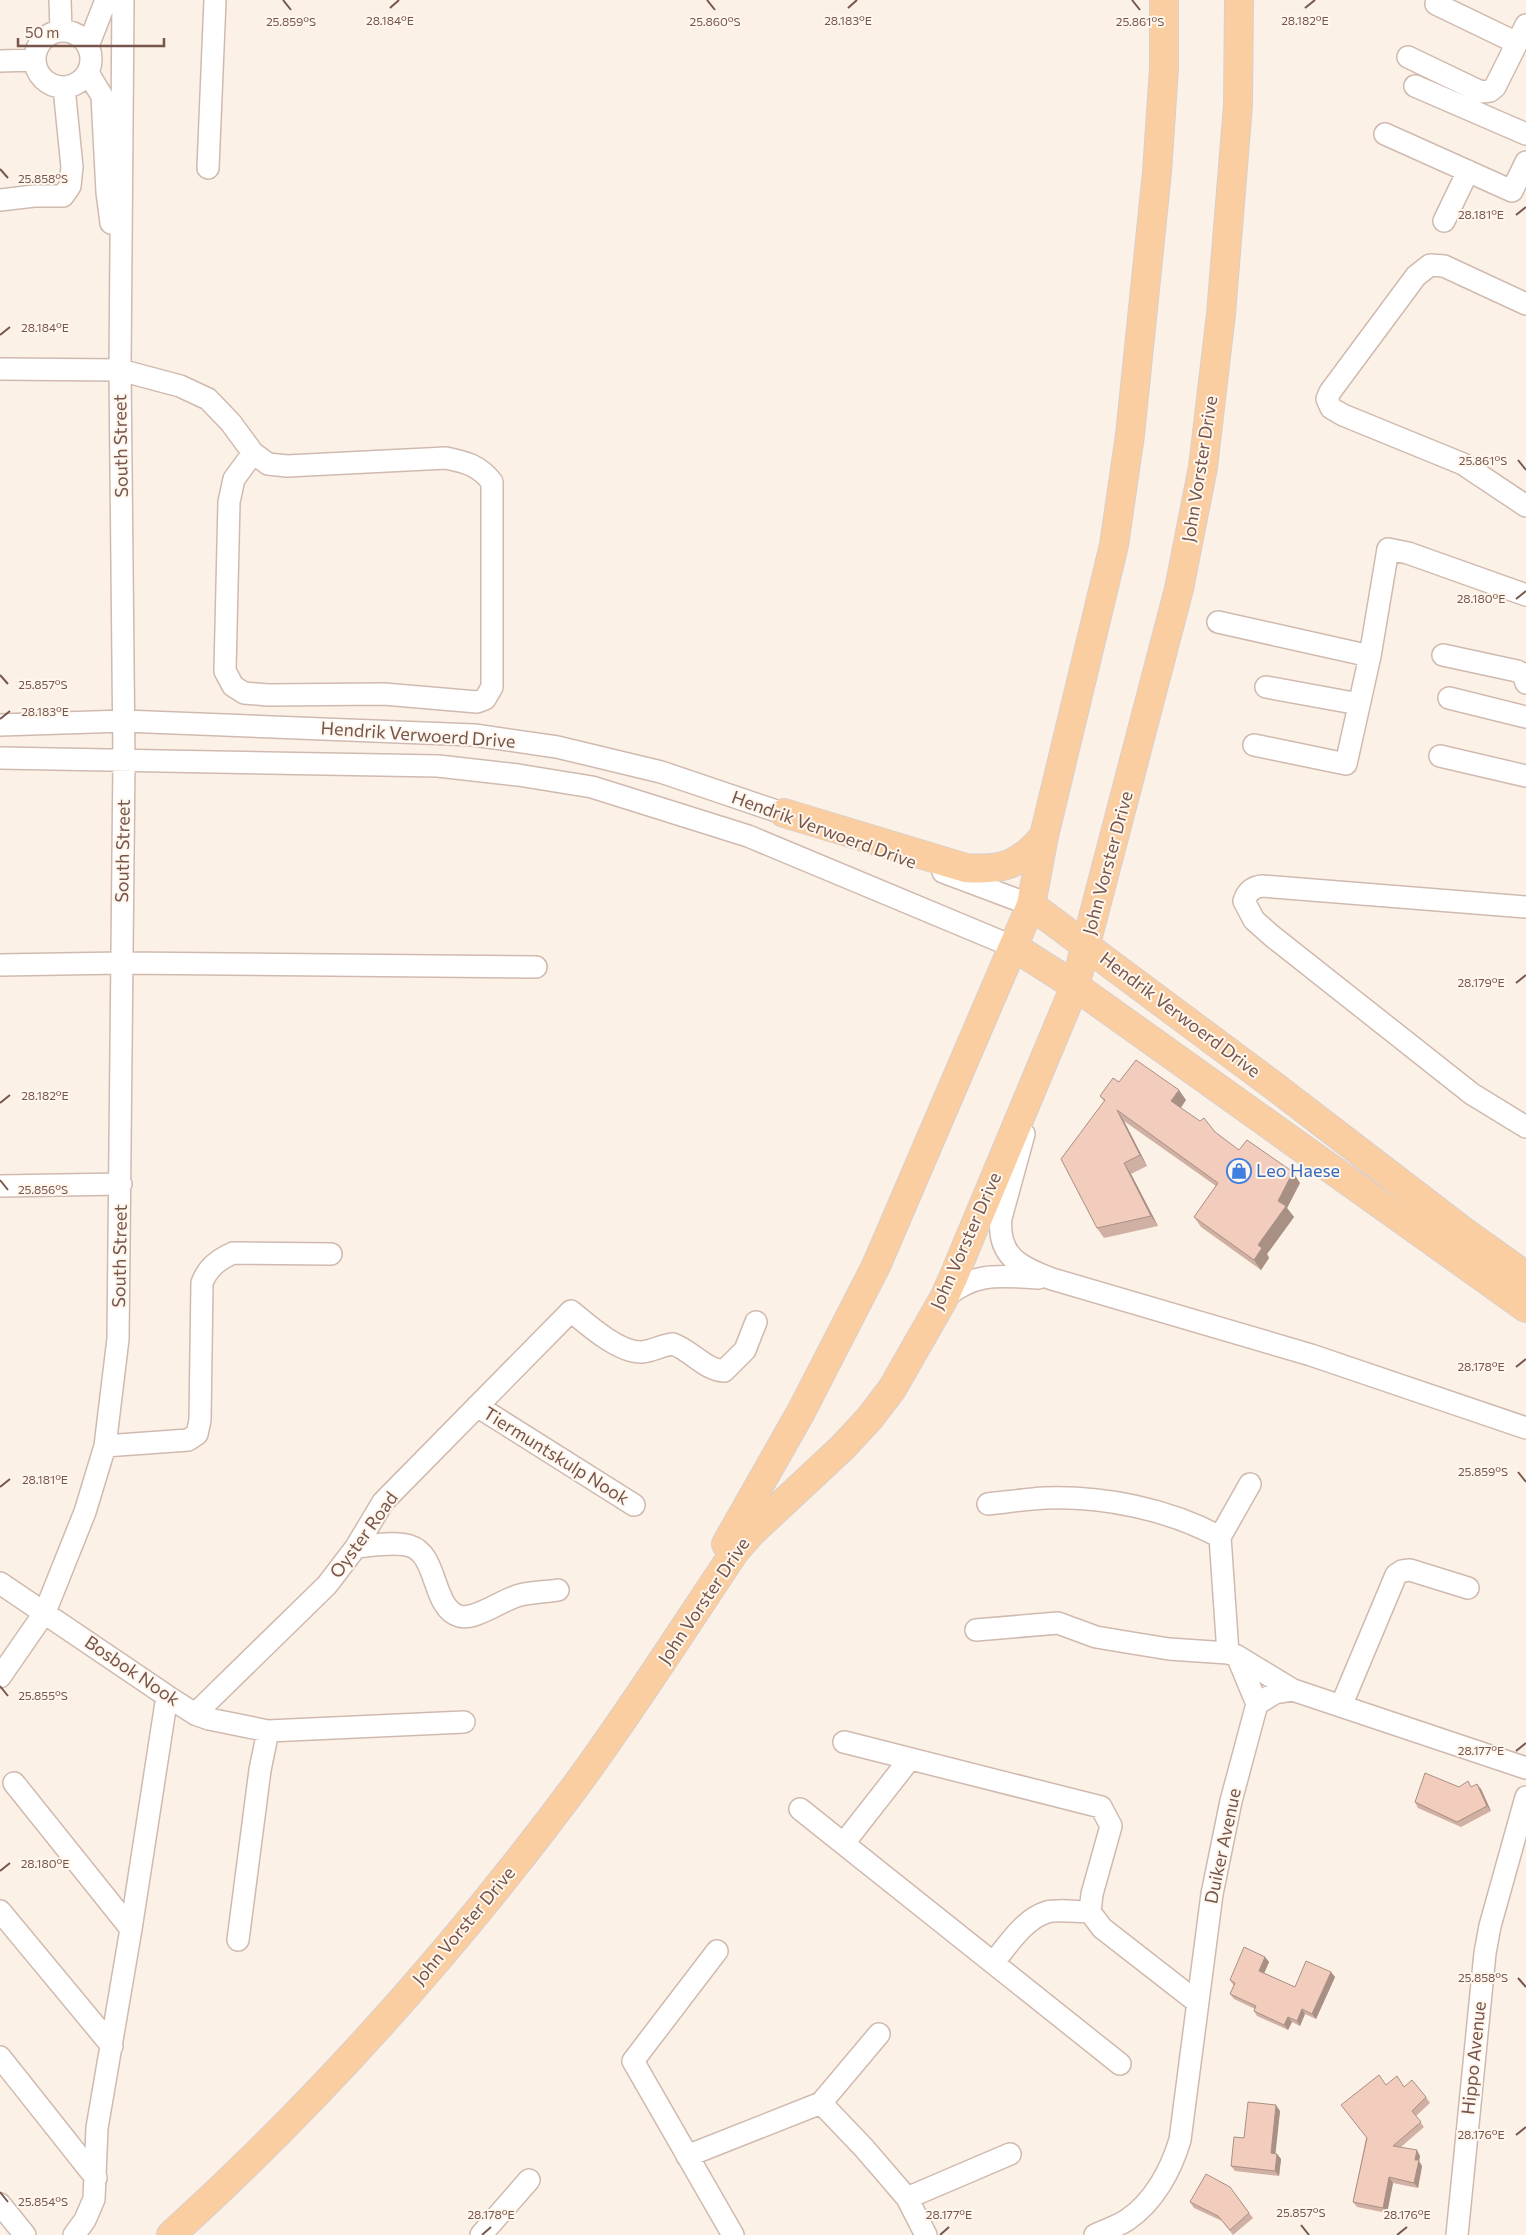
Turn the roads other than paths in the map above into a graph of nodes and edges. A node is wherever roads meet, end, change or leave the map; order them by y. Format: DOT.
graph roads {
  1 [pos="60,0"];
  2 [pos="106,0"];
  3 [pos="123,0"];
  4 [pos="216,0"];
  5 [pos="1164,0"];
  6 [pos="1239,0"];
  7 [pos="1436,4"];
  8 [pos="61,31"];
  9 [pos="1521,34"];
  10 [pos="88,46"];
  11 [pos="1408,57"];
  12 [pos="0,60"];
  13 [pos="35,60"];
  14 [pos="88,74"];
  15 [pos="1415,86"];
  16 [pos="64,88"];
  17 [pos="1385,134"];
  18 [pos="1526,134"];
  19 [pos="1526,162"];
  20 [pos="208,168"];
  21 [pos="1468,171"];
  22 [pos="1519,194"];
  23 [pos="0,200"];
  24 [pos="1444,221"];
  25 [pos="122,243"];
  26 [pos="1526,304"];
  27 [pos="0,369"];
  28 [pos="120,370"];
  29 [pos="253,453"];
  30 [pos="1526,506"];
  31 [pos="1526,595"];
  32 [pos="1218,622"];
  33 [pos="1443,655"];
  34 [pos="1370,656"];
  35 [pos="1526,683"];
  36 [pos="1266,687"];
  37 [pos="1449,698"];
  38 [pos="1359,704"];
  39 [pos="1526,717"];
  40 [pos="124,721"];
  41 [pos="0,725"];
  42 [pos="1254,745"];
  43 [pos="1440,756"];
  44 [pos="0,758"];
  45 [pos="124,760"];
  46 [pos="1526,776"];
  47 [pos="784,814"];
  48 [pos="1044,836"];
  49 [pos="1031,905"];
  50 [pos="1526,907"];
  51 [pos="1087,946"];
  52 [pos="1014,947"];
  53 [pos="121,963"];
  54 [pos="0,965"];
  55 [pos="536,967"];
  56 [pos="1075,986"];
  57 [pos="1044,1060"];
  58 [pos="1526,1127"];
  59 [pos="121,1184"];
  60 [pos="0,1186"];
  61 [pos="331,1254"];
  62 [pos="1526,1276"];
  63 [pos="1052,1279"];
  64 [pos="944,1298"];
  65 [pos="1526,1308"];
  66 [pos="756,1322"];
  67 [pos="477,1406"];
  68 [pos="1526,1428"];
  69 [pos="104,1446"];
  70 [pos="1250,1484"];
  71 [pos="988,1504"];
  72 [pos="634,1505"];
  73 [pos="1220,1537"];
  74 [pos="356,1547"];
  75 [pos="0,1583"];
  76 [pos="1468,1588"];
  77 [pos="558,1590"];
  78 [pos="45,1612"];
  79 [pos="976,1630"];
  80 [pos="1232,1654"];
  81 [pos="0,1677"];
  82 [pos="1293,1690"];
  83 [pos="167,1696"];
  84 [pos="1257,1704"];
  85 [pos="1342,1706"];
  86 [pos="195,1714"];
  87 [pos="464,1722"];
  88 [pos="268,1731"];
  89 [pos="844,1742"];
  90 [pos="909,1760"];
  91 [pos="1526,1768"];
  92 [pos="14,1783"];
  93 [pos="1526,1796"];
  94 [pos="800,1810"];
  95 [pos="844,1844"];
  96 [pos="0,1911"];
  97 [pos="1090,1912"];
  98 [pos="131,1929"];
  99 [pos="238,1940"];
  100 [pos="716,1951"];
  101 [pos="993,1962"];
  102 [pos="1197,2002"];
  103 [pos="879,2034"];
  104 [pos="112,2046"];
  105 [pos="0,2058"];
  106 [pos="1120,2064"];
  107 [pos="821,2104"];
  108 [pos="1010,2154"];
  109 [pos="687,2156"];
  110 [pos="96,2178"];
  111 [pos="529,2180"];
  112 [pos="907,2198"];
  113 [pos="0,2204"];
  114 [pos="488,2233"];
  115 [pos="25,2235"];
  116 [pos="74,2235"];
  117 [pos="154,2235"];
  118 [pos="171,2235"];
  119 [pos="733,2235"];
  120 [pos="926,2235"];
  121 [pos="1095,2235"];
  122 [pos="1457,2235"];
  1 -- 8 [label="street"];
  2 -- 10 [label="street"];
  3 -- 25 [label="street, South Street"];
  4 -- 20 [label="street"];
  5 -- 48 [label="main road, John Vorster Drive"];
  6 -- 51 [label="main road, John Vorster Drive"];
  7 -- 9 [label="street"];
  8 -- 10 [label="street"];
  8 -- 13 [label="street"];
  9 -- 11 [label="street"];
  10 -- 14 [label="street"];
  12 -- 13 [label="street"];
  13 -- 16 [label="street"];
  14 -- 16 [label="street"];
  14 -- 25 [label="street"];
  15 -- 18 [label="street"];
  16 -- 23 [label="street"];
  17 -- 21 [label="street"];
  19 -- 22 [label="street"];
  21 -- 22 [label="street"];
  21 -- 24 [label="street"];
  25 -- 28 [label="street, South Street"];
  26 -- 30 [label="street"];
  27 -- 28 [label="street"];
  28 -- 29 [label="street"];
  28 -- 40 [label="street, South Street"];
  29 -- 29 [label="street"];
  31 -- 34 [label="street"];
  32 -- 34 [label="street"];
  33 -- 35 [label="street"];
  34 -- 38 [label="street"];
  36 -- 38 [label="street"];
  37 -- 39 [label="street"];
  38 -- 42 [label="street"];
  40 -- 41 [label="street, Hendrik Verwoerd Drive"];
  40 -- 45 [label="street, South Street"];
  40 -- 47 [label="street, Hendrik Verwoerd Drive"];
  43 -- 46 [label="street"];
  44 -- 45 [label="street, Hendrik Verwoerd Drive"];
  45 -- 52 [label="street, Hendrik Verwoerd Drive"];
  45 -- 53 [label="street, South Street"];
  47 -- 48 [label="main road"];
  47 -- 49 [label="street, Hendrik Verwoerd Drive"];
  48 -- 49 [label="main road, John Vorster Drive"];
  49 -- 51 [label="main road, Hendrik Verwoerd Drive"];
  49 -- 52 [label="main road, John Vorster Drive"];
  50 -- 58 [label="street"];
  51 -- 56 [label="main road, John Vorster Drive"];
  51 -- 62 [label="main road, Hendrik Verwoerd Drive"];
  52 -- 56 [label="main road, Hendrik Verwoerd Drive"];
  52 -- 117 [label="main road, John Vorster Drive"];
  53 -- 54 [label="street"];
  53 -- 55 [label="street"];
  53 -- 59 [label="street, South Street"];
  56 -- 57 [label="main road, John Vorster Drive"];
  56 -- 65 [label="main road, Hendrik Verwoerd Drive"];
  57 -- 63 [label="street"];
  57 -- 64 [label="main road, John Vorster Drive"];
  59 -- 60 [label="street"];
  59 -- 69 [label="street, South Street"];
  61 -- 69 [label="street"];
  63 -- 64 [label="street"];
  63 -- 68 [label="street"];
  64 -- 118 [label="main road, John Vorster Drive"];
  66 -- 67 [label="street, Oyster Road"];
  67 -- 72 [label="street, Tiermuntskulp Nook"];
  67 -- 74 [label="street, Oyster Road"];
  69 -- 78 [label="street, South Street"];
  70 -- 73 [label="street"];
  71 -- 73 [label="street"];
  73 -- 80 [label="street"];
  74 -- 77 [label="street"];
  74 -- 86 [label="street, Oyster Road"];
  75 -- 78 [label="street, Bosbok Nook"];
  76 -- 85 [label="street"];
  78 -- 81 [label="street, South Street"];
  78 -- 83 [label="street, Bosbok Nook"];
  79 -- 80 [label="street"];
  80 -- 82 [label="street"];
  80 -- 84 [label="street"];
  82 -- 84 [label="street"];
  82 -- 85 [label="street"];
  83 -- 86 [label="street, Bosbok Nook"];
  83 -- 98 [label="street"];
  84 -- 102 [label="street, Duiker Avenue"];
  85 -- 91 [label="street"];
  86 -- 88 [label="street, Bosbok Nook"];
  87 -- 88 [label="street, Bosbok Nook"];
  88 -- 99 [label="street"];
  89 -- 90 [label="street"];
  90 -- 95 [label="street"];
  90 -- 97 [label="street"];
  92 -- 98 [label="street"];
  93 -- 122 [label="street, Hippo Avenue"];
  94 -- 95 [label="street"];
  95 -- 101 [label="street"];
  96 -- 104 [label="street"];
  97 -- 101 [label="street"];
  97 -- 102 [label="street"];
  98 -- 104 [label="street"];
  100 -- 109 [label="street"];
  101 -- 106 [label="street"];
  102 -- 121 [label="street, Duiker Avenue"];
  103 -- 107 [label="street"];
  104 -- 110 [label="street"];
  105 -- 110 [label="street"];
  107 -- 109 [label="street"];
  107 -- 112 [label="street"];
  108 -- 112 [label="street"];
  109 -- 119 [label="street"];
  110 -- 116 [label="street"];
  111 -- 114 [label="street"];
  112 -- 120 [label="street"];
  113 -- 115 [label="street"];
}
